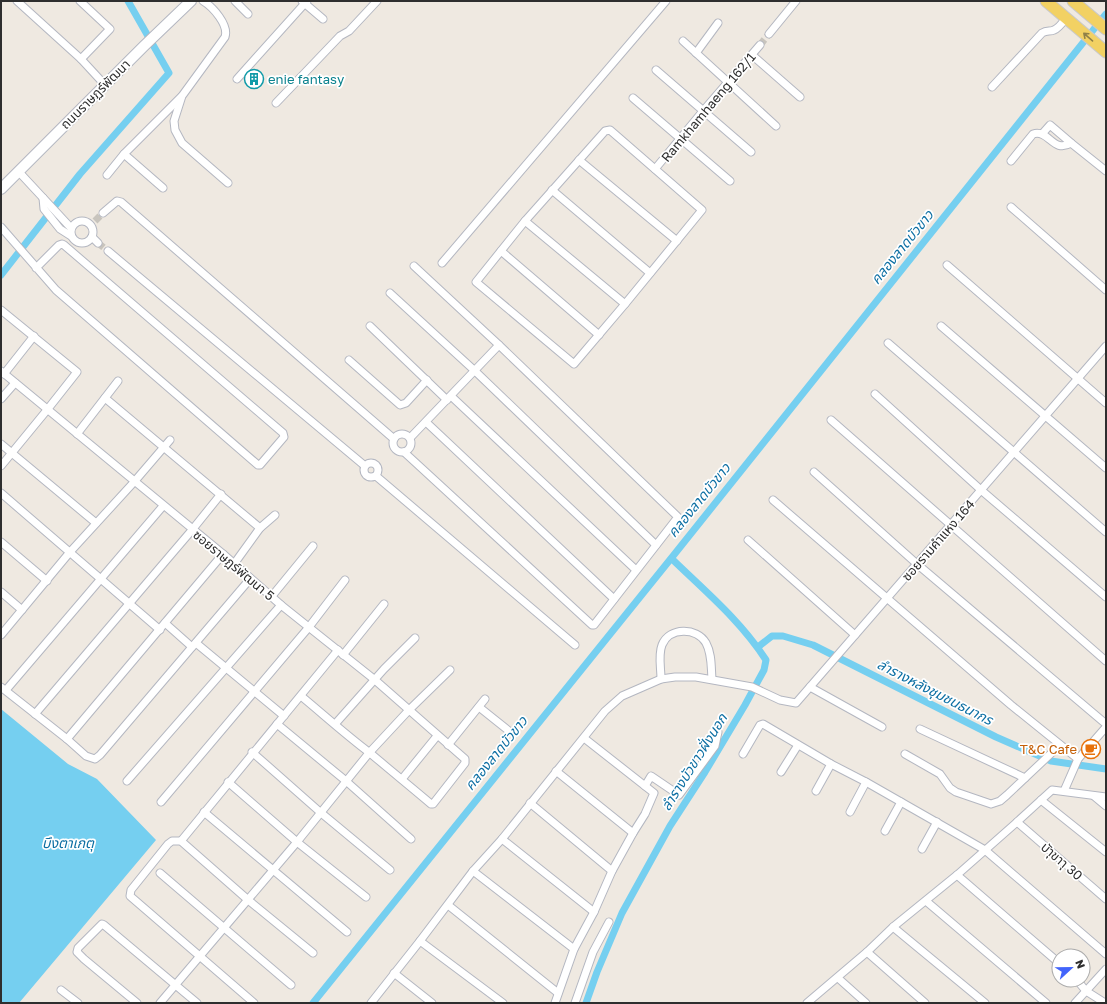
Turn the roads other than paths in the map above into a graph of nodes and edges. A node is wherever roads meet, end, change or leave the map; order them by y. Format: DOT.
graph roads {
  1 [pos="17,1"];
  2 [pos="80,1"];
  3 [pos="191,1"];
  4 [pos="204,1"];
  5 [pos="235,1"];
  6 [pos="377,1"];
  7 [pos="666,1"];
  8 [pos="796,1"];
  9 [pos="1046,1"];
  10 [pos="1072,1"];
  11 [pos="305,2"];
  12 [pos="248,14"];
  13 [pos="323,19"];
  14 [pos="1069,21"];
  15 [pos="718,23"];
  16 [pos="1106,29"];
  17 [pos="769,34"];
  18 [pos="683,41"];
  19 [pos="760,45"];
  20 [pos="1105,51"];
  21 [pos="696,53"];
  22 [pos="752,54"];
  23 [pos="81,59"];
  24 [pos="656,70"];
  25 [pos="237,79"];
  26 [pos="728,83"];
  27 [pos="105,85"];
  28 [pos="992,87"];
  29 [pos="182,96"];
  30 [pos="800,97"];
  31 [pos="633,98"];
  32 [pos="276,103"];
  33 [pos="703,111"];
  34 [pos="776,126"];
  35 [pos="1042,134"];
  36 [pos="681,139"];
  37 [pos="1071,143"];
  38 [pos="751,152"];
  39 [pos="124,154"];
  40 [pos="579,160"];
  41 [pos="1011,161"];
  42 [pos="655,169"];
  43 [pos="1106,171"];
  44 [pos="19,172"];
  45 [pos="107,175"];
  46 [pos="730,181"];
  47 [pos="228,183"];
  48 [pos="163,188"];
  49 [pos="1,189"];
  50 [pos="552,190"];
  51 [pos="1010,207"];
  52 [pos="103,213"];
  53 [pos="58,220"];
  54 [pos="525,220"];
  55 [pos="1,227"];
  56 [pos="71,228"];
  57 [pos="72,236"];
  58 [pos="92,237"];
  59 [pos="677,242"];
  60 [pos="98,243"];
  61 [pos="108,251"];
  62 [pos="501,251"];
  63 [pos="442,263"];
  64 [pos="947,265"];
  65 [pos="414,266"];
  66 [pos="36,268"];
  67 [pos="650,273"];
  68 [pos="1106,290"];
  69 [pos="390,293"];
  70 [pos="625,304"];
  71 [pos="1,310"];
  72 [pos="370,326"];
  73 [pos="941,326"];
  74 [pos="599,335"];
  75 [pos="34,336"];
  76 [pos="888,343"];
  77 [pos="499,345"];
  78 [pos="1106,346"];
  79 [pos="349,360"];
  80 [pos="475,371"];
  81 [pos="3,372"];
  82 [pos="1078,378"];
  83 [pos="426,380"];
  84 [pos="118,381"];
  85 [pos="15,383"];
  86 [pos="875,394"];
  87 [pos="105,398"];
  88 [pos="449,398"];
  89 [pos="1,399"];
  90 [pos="1106,403"];
  91 [pos="47,410"];
  92 [pos="1045,415"];
  93 [pos="831,420"];
  94 [pos="426,422"];
  95 [pos="77,434"];
  96 [pos="410,438"];
  97 [pos="394,439"];
  98 [pos="170,440"];
  99 [pos="1,444"];
  100 [pos="164,446"];
  101 [pos="404,452"];
  102 [pos="1014,452"];
  103 [pos="12,453"];
  104 [pos="1,466"];
  105 [pos="1106,468"];
  106 [pos="814,472"];
  107 [pos="134,482"];
  108 [pos="981,490"];
  109 [pos="1,493"];
  110 [pos="220,494"];
  111 [pos="773,500"];
  112 [pos="163,506"];
  113 [pos="275,515"];
  114 [pos="96,523"];
  115 [pos="950,525"];
  116 [pos="260,528"];
  117 [pos="192,530"];
  118 [pos="1106,532"];
  119 [pos="748,540"];
  120 [pos="1,542"];
  121 [pos="656,545"];
  122 [pos="313,546"];
  123 [pos="70,552"];
  124 [pos="223,554"];
  125 [pos="234,564"];
  126 [pos="917,564"];
  127 [pos="636,570"];
  128 [pos="101,579"];
  129 [pos="250,579"];
  130 [pos="345,580"];
  131 [pos="47,581"];
  132 [pos="1,592"];
  133 [pos="272,596"];
  134 [pos="1106,597"];
  135 [pos="614,598"];
  136 [pos="887,598"];
  137 [pos="130,604"];
  138 [pos="384,604"];
  139 [pos="281,605"];
  140 [pos="22,610"];
  141 [pos="165,623"];
  142 [pos="309,627"];
  143 [pos="160,630"];
  144 [pos="1,635"];
  145 [pos="855,635"];
  146 [pos="415,638"];
  147 [pos="194,645"];
  148 [pos="575,645"];
  149 [pos="341,652"];
  150 [pos="1106,661"];
  151 [pos="227,668"];
  152 [pos="450,670"];
  153 [pos="661,679"];
  154 [pos="712,679"];
  155 [pos="375,680"];
  156 [pos="810,687"];
  157 [pos="3,689"];
  158 [pos="255,691"];
  159 [pos="301,696"];
  160 [pos="485,699"];
  161 [pos="479,707"];
  162 [pos="409,710"];
  163 [pos="35,714"];
  164 [pos="284,716"];
  165 [pos="277,724"];
  166 [pos="336,724"];
  167 [pos="1106,724"];
  168 [pos="882,727"];
  169 [pos="1106,727"];
  170 [pos="920,729"];
  171 [pos="508,732"];
  172 [pos="718,732"];
  173 [pos="437,736"];
  174 [pos="584,738"];
  175 [pos="67,739"];
  176 [pos="448,745"];
  177 [pos="798,745"];
  178 [pos="1060,745"];
  179 [pos="252,752"];
  180 [pos="369,753"];
  181 [pos="743,754"];
  182 [pos="905,754"];
  183 [pos="1076,762"];
  184 [pos="831,764"];
  185 [pos="556,771"];
  186 [pos="781,772"];
  187 [pos="1025,778"];
  188 [pos="402,779"];
  189 [pos="128,781"];
  190 [pos="346,781"];
  191 [pos="228,782"];
  192 [pos="866,782"];
  193 [pos="645,786"];
  194 [pos="816,791"];
  195 [pos="1064,791"];
  196 [pos="1092,795"];
  197 [pos="1106,796"];
  198 [pos="1041,800"];
  199 [pos="161,802"];
  200 [pos="901,802"];
  201 [pos="530,803"];
  202 [pos="1106,806"];
  203 [pos="204,812"];
  204 [pos="320,812"];
  205 [pos="850,812"];
  206 [pos="937,822"];
  207 [pos="1017,822"];
  208 [pos="885,831"];
  209 [pos="633,833"];
  210 [pos="502,838"];
  211 [pos="411,839"];
  212 [pos="181,841"];
  213 [pos="297,842"];
  214 [pos="922,849"];
  215 [pos="985,850"];
  216 [pos="1106,852"];
  217 [pos="273,869"];
  218 [pos="390,870"];
  219 [pos="612,871"];
  220 [pos="473,872"];
  221 [pos="160,873"];
  222 [pos="957,875"];
  223 [pos="366,897"];
  224 [pos="1106,899"];
  225 [pos="247,900"];
  226 [pos="926,901"];
  227 [pos="448,905"];
  228 [pos="594,912"];
  229 [pos="609,922"];
  230 [pos="225,927"];
  231 [pos="893,927"];
  232 [pos="348,932"];
  233 [pos="420,941"];
  234 [pos="574,949"];
  235 [pos="867,952"];
  236 [pos="314,953"];
  237 [pos="1106,954"];
  238 [pos="200,956"];
  239 [pos="1051,956"];
  240 [pos="1106,969"];
  241 [pos="394,973"];
  242 [pos="838,978"];
  243 [pos="175,985"];
  244 [pos="291,985"];
  245 [pos="61,990"];
  246 [pos="1086,990"];
  247 [pos="558,993"];
  248 [pos="78,1003"];
  249 [pos="137,1003"];
  250 [pos="160,1003"];
  251 [pos="197,1003"];
  252 [pos="254,1003"];
  253 [pos="370,1003"];
  254 [pos="432,1003"];
  255 [pos="503,1003"];
  256 [pos="555,1003"];
  257 [pos="575,1003"];
  258 [pos="807,1003"];
  259 [pos="866,1003"];
  260 [pos="925,1003"];
  261 [pos="985,1003"];
  262 [pos="1046,1003"];
  263 [pos="1075,1003"];
  264 [pos="1105,1003"];
  1 -- 23 [label="street"];
  2 -- 23 [label="street"];
  3 -- 27 [label="street, ถนนราษฏร์พัฒนา"];
  4 -- 29 [label="street"];
  5 -- 12 [label="street"];
  6 -- 32 [label="street"];
  7 -- 63 [label="street"];
  8 -- 17 [label="street"];
  9 -- 14 [label="main road"];
  10 -- 16 [label="main road"];
  11 -- 13 [label="street"];
  11 -- 25 [label="street"];
  20 -- 14 [label="main road, one-way"];
  14 -- 28 [label="street"];
  15 -- 21 [label="street"];
  18 -- 21 [label="street"];
  19 -- 22 [label="street, Ramkhamhaeng 162/1"];
  21 -- 26 [label="street"];
  22 -- 26 [label="street, Ramkhamhaeng 162/1"];
  22 -- 30 [label="street"];
  23 -- 27 [label="street"];
  24 -- 33 [label="street"];
  26 -- 33 [label="street, Ramkhamhaeng 162/1"];
  26 -- 34 [label="street"];
  27 -- 44 [label="street, ถนนราษฏร์พัฒนา"];
  29 -- 39 [label="street"];
  29 -- 47 [label="street"];
  31 -- 36 [label="street"];
  33 -- 36 [label="street, Ramkhamhaeng 162/1"];
  33 -- 38 [label="street"];
  35 -- 37 [label="street"];
  35 -- 37 [label="street"];
  35 -- 41 [label="street"];
  36 -- 42 [label="street, Ramkhamhaeng 162/1"];
  36 -- 46 [label="street"];
  37 -- 43 [label="street"];
  39 -- 45 [label="street"];
  39 -- 48 [label="street"];
  40 -- 42 [label="street"];
  40 -- 50 [label="street"];
  40 -- 59 [label="street"];
  42 -- 59 [label="street"];
  44 -- 49 [label="street, ถนนราษฏร์พัฒนา"];
  44 -- 53 [label="street"];
  50 -- 54 [label="street"];
  50 -- 67 [label="street"];
  51 -- 68 [label="street"];
  52 -- 97 [label="street"];
  53 -- 56 [label="street"];
  53 -- 57 [label="street"];
  54 -- 62 [label="street"];
  54 -- 70 [label="street"];
  55 -- 66 [label="street"];
  56 -- 57 [label="street"];
  56 -- 58 [label="street"];
  57 -- 58 [label="street"];
  58 -- 60 [label="street"];
  59 -- 67 [label="street"];
  61 -- 148 [label="street"];
  62 -- 74 [label="street"];
  62 -- 74 [label="street"];
  64 -- 82 [label="street"];
  65 -- 77 [label="street"];
  66 -- 66 [label="street"];
  67 -- 70 [label="street"];
  69 -- 80 [label="street"];
  70 -- 74 [label="street"];
  71 -- 75 [label="street"];
  72 -- 83 [label="street"];
  73 -- 92 [label="street"];
  75 -- 81 [label="street"];
  75 -- 91 [label="street"];
  76 -- 102 [label="street"];
  77 -- 80 [label="street"];
  77 -- 121 [label="street"];
  78 -- 82 [label="street, ซอยรามคำแหง 164"];
  79 -- 83 [label="street"];
  80 -- 88 [label="street"];
  80 -- 121 [label="street"];
  81 -- 85 [label="street, ซอยราษฎร์พัฒนา 5"];
  82 -- 90 [label="street"];
  82 -- 92 [label="street, ซอยรามคำแหง 164"];
  83 -- 88 [label="street"];
  84 -- 87 [label="street"];
  85 -- 89 [label="street"];
  85 -- 91 [label="street, ซอยราษฎร์พัฒนา 5"];
  86 -- 108 [label="street"];
  87 -- 95 [label="street"];
  87 -- 100 [label="street"];
  88 -- 94 [label="street"];
  88 -- 127 [label="street"];
  91 -- 95 [label="street, ซอยราษฎร์พัฒนา 5"];
  91 -- 103 [label="street"];
  92 -- 102 [label="street, ซอยรามคำแหง 164"];
  92 -- 105 [label="street"];
  93 -- 115 [label="street"];
  94 -- 96 [label="street"];
  94 -- 135 [label="street"];
  95 -- 107 [label="street, ซอยราษฎร์พัฒนา 5"];
  96 -- 97 [label="street"];
  96 -- 101 [label="street"];
  97 -- 101 [label="street"];
  98 -- 100 [label="street"];
  99 -- 103 [label="street"];
  100 -- 107 [label="street"];
  100 -- 110 [label="street"];
  101 -- 135 [label="street"];
  102 -- 108 [label="street, ซอยรามคำแหง 164"];
  102 -- 118 [label="street"];
  103 -- 104 [label="street"];
  103 -- 114 [label="street"];
  106 -- 126 [label="street"];
  107 -- 112 [label="street, ซอยราษฎร์พัฒนา 5"];
  107 -- 114 [label="street"];
  108 -- 115 [label="street, ซอยรามคำแหง 164"];
  108 -- 134 [label="street"];
  109 -- 123 [label="street"];
  110 -- 116 [label="street"];
  110 -- 117 [label="street"];
  111 -- 136 [label="street"];
  112 -- 117 [label="street, ซอยราษฎร์พัฒนา 5"];
  112 -- 128 [label="street"];
  113 -- 116 [label="street"];
  114 -- 123 [label="street"];
  115 -- 126 [label="street, ซอยรามคำแหง 164"];
  115 -- 150 [label="street"];
  116 -- 125 [label="street"];
  117 -- 124 [label="street, ซอยราษฎร์พัฒนา 5"];
  117 -- 137 [label="street"];
  119 -- 145 [label="street"];
  120 -- 131 [label="street"];
  121 -- 127 [label="street"];
  122 -- 133 [label="street"];
  123 -- 128 [label="street"];
  123 -- 131 [label="street"];
  124 -- 125 [label="street, ซอยราษฎร์พัฒนา 5"];
  124 -- 141 [label="street"];
  125 -- 129 [label="street, ซอยราษฎร์พัฒนา 5"];
  126 -- 136 [label="street, ซอยรามคำแหง 164"];
  126 -- 167 [label="street"];
  127 -- 135 [label="street"];
  128 -- 137 [label="street"];
  128 -- 157 [label="street"];
  129 -- 133 [label="street, ซอยราษฎร์พัฒนา 5"];
  129 -- 147 [label="street"];
  130 -- 142 [label="street"];
  131 -- 140 [label="street"];
  132 -- 140 [label="street"];
  133 -- 139 [label="street, ซอยราษฎร์พัฒนา 5"];
  136 -- 145 [label="street, ซอยรามคำแหง 164"];
  136 -- 178 [label="street"];
  137 -- 143 [label="street"];
  137 -- 163 [label="street"];
  138 -- 149 [label="street"];
  139 -- 142 [label="street, ซอยราษฎร์พัฒนา 5"];
  139 -- 151 [label="street"];
  140 -- 144 [label="street"];
  141 -- 143 [label="street"];
  141 -- 147 [label="street"];
  142 -- 149 [label="street, ซอยราษฎร์พัฒนา 5"];
  142 -- 158 [label="street"];
  143 -- 175 [label="street"];
  145 -- 156 [label="street, ซอยรามคำแหง 164"];
  146 -- 155 [label="street"];
  147 -- 151 [label="street"];
  147 -- 175 [label="street"];
  149 -- 155 [label="street, ซอยราษฎร์พัฒนา 5"];
  149 -- 159 [label="street"];
  151 -- 158 [label="street"];
  151 -- 189 [label="street"];
  152 -- 162 [label="street"];
  153 -- 154 [label="street"];
  153 -- 154 [label="street"];
  153 -- 174 [label="street"];
  154 -- 156 [label="street, ซอยรามคำแหง 164"];
  155 -- 162 [label="street, ซอยราษฎร์พัฒนา 5"];
  155 -- 166 [label="street"];
  156 -- 168 [label="street"];
  157 -- 163 [label="street"];
  158 -- 164 [label="street"];
  158 -- 199 [label="street"];
  159 -- 164 [label="street"];
  159 -- 166 [label="street"];
  160 -- 161 [label="street"];
  161 -- 171 [label="street"];
  161 -- 176 [label="street"];
  162 -- 173 [label="street, ซอยราษฎร์พัฒนา 5"];
  162 -- 180 [label="street"];
  163 -- 175 [label="street"];
  164 -- 165 [label="street"];
  165 -- 179 [label="street"];
  165 -- 190 [label="street"];
  166 -- 180 [label="street"];
  169 -- 183 [label="street"];
  170 -- 187 [label="street"];
  172 -- 193 [label="street"];
  173 -- 176 [label="street, ซอยราษฎร์พัฒนา 5"];
  173 -- 188 [label="street"];
  174 -- 185 [label="street"];
  174 -- 193 [label="street"];
  176 -- 188 [label="street, ซอยราษฎร์พัฒนา 5"];
  177 -- 181 [label="street"];
  177 -- 184 [label="street"];
  177 -- 186 [label="street"];
  178 -- 183 [label="street"];
  178 -- 187 [label="street"];
  179 -- 191 [label="street"];
  179 -- 204 [label="street"];
  180 -- 188 [label="street"];
  180 -- 190 [label="street"];
  182 -- 187 [label="street"];
  183 -- 195 [label="street"];
  184 -- 192 [label="street"];
  184 -- 194 [label="street"];
  185 -- 201 [label="street"];
  185 -- 209 [label="street"];
  190 -- 204 [label="street"];
  190 -- 211 [label="street"];
  191 -- 203 [label="street"];
  191 -- 213 [label="street"];
  192 -- 200 [label="street"];
  192 -- 205 [label="street"];
  193 -- 209 [label="street"];
  195 -- 196 [label="street"];
  195 -- 198 [label="street"];
  196 -- 197 [label="street"];
  196 -- 202 [label="street"];
  198 -- 207 [label="street"];
  198 -- 216 [label="street"];
  200 -- 206 [label="street"];
  200 -- 208 [label="street"];
  201 -- 210 [label="street"];
  201 -- 219 [label="street"];
  203 -- 212 [label="street"];
  203 -- 217 [label="street"];
  204 -- 213 [label="street"];
  204 -- 218 [label="street"];
  206 -- 214 [label="street"];
  206 -- 215 [label="street"];
  207 -- 215 [label="street"];
  207 -- 224 [label="street, บัาุขาาุ 30"];
  209 -- 219 [label="street"];
  210 -- 220 [label="street"];
  210 -- 228 [label="street"];
  212 -- 225 [label="street"];
  212 -- 238 [label="street"];
  213 -- 217 [label="street"];
  213 -- 223 [label="street"];
  215 -- 222 [label="street"];
  215 -- 237 [label="street"];
  217 -- 225 [label="street"];
  217 -- 232 [label="street"];
  219 -- 228 [label="street"];
  220 -- 227 [label="street"];
  220 -- 234 [label="street"];
  221 -- 230 [label="street"];
  222 -- 226 [label="street"];
  222 -- 239 [label="street"];
  225 -- 230 [label="street"];
  225 -- 236 [label="street"];
  226 -- 231 [label="street"];
  226 -- 262 [label="street"];
  227 -- 233 [label="street"];
  227 -- 247 [label="street"];
  228 -- 234 [label="street"];
  229 -- 257 [label="street"];
  230 -- 238 [label="street"];
  230 -- 244 [label="street"];
  231 -- 235 [label="street"];
  231 -- 261 [label="street"];
  233 -- 241 [label="street"];
  233 -- 255 [label="street"];
  234 -- 247 [label="street"];
  235 -- 242 [label="street"];
  235 -- 260 [label="street"];
  238 -- 243 [label="street"];
  238 -- 252 [label="street"];
  240 -- 246 [label="street"];
  241 -- 253 [label="street"];
  241 -- 254 [label="street"];
  242 -- 258 [label="street"];
  242 -- 259 [label="street"];
  243 -- 249 [label="street"];
  243 -- 250 [label="street"];
  243 -- 251 [label="street"];
  245 -- 248 [label="street"];
  246 -- 263 [label="street"];
  246 -- 264 [label="street"];
  247 -- 256 [label="street"];
}
